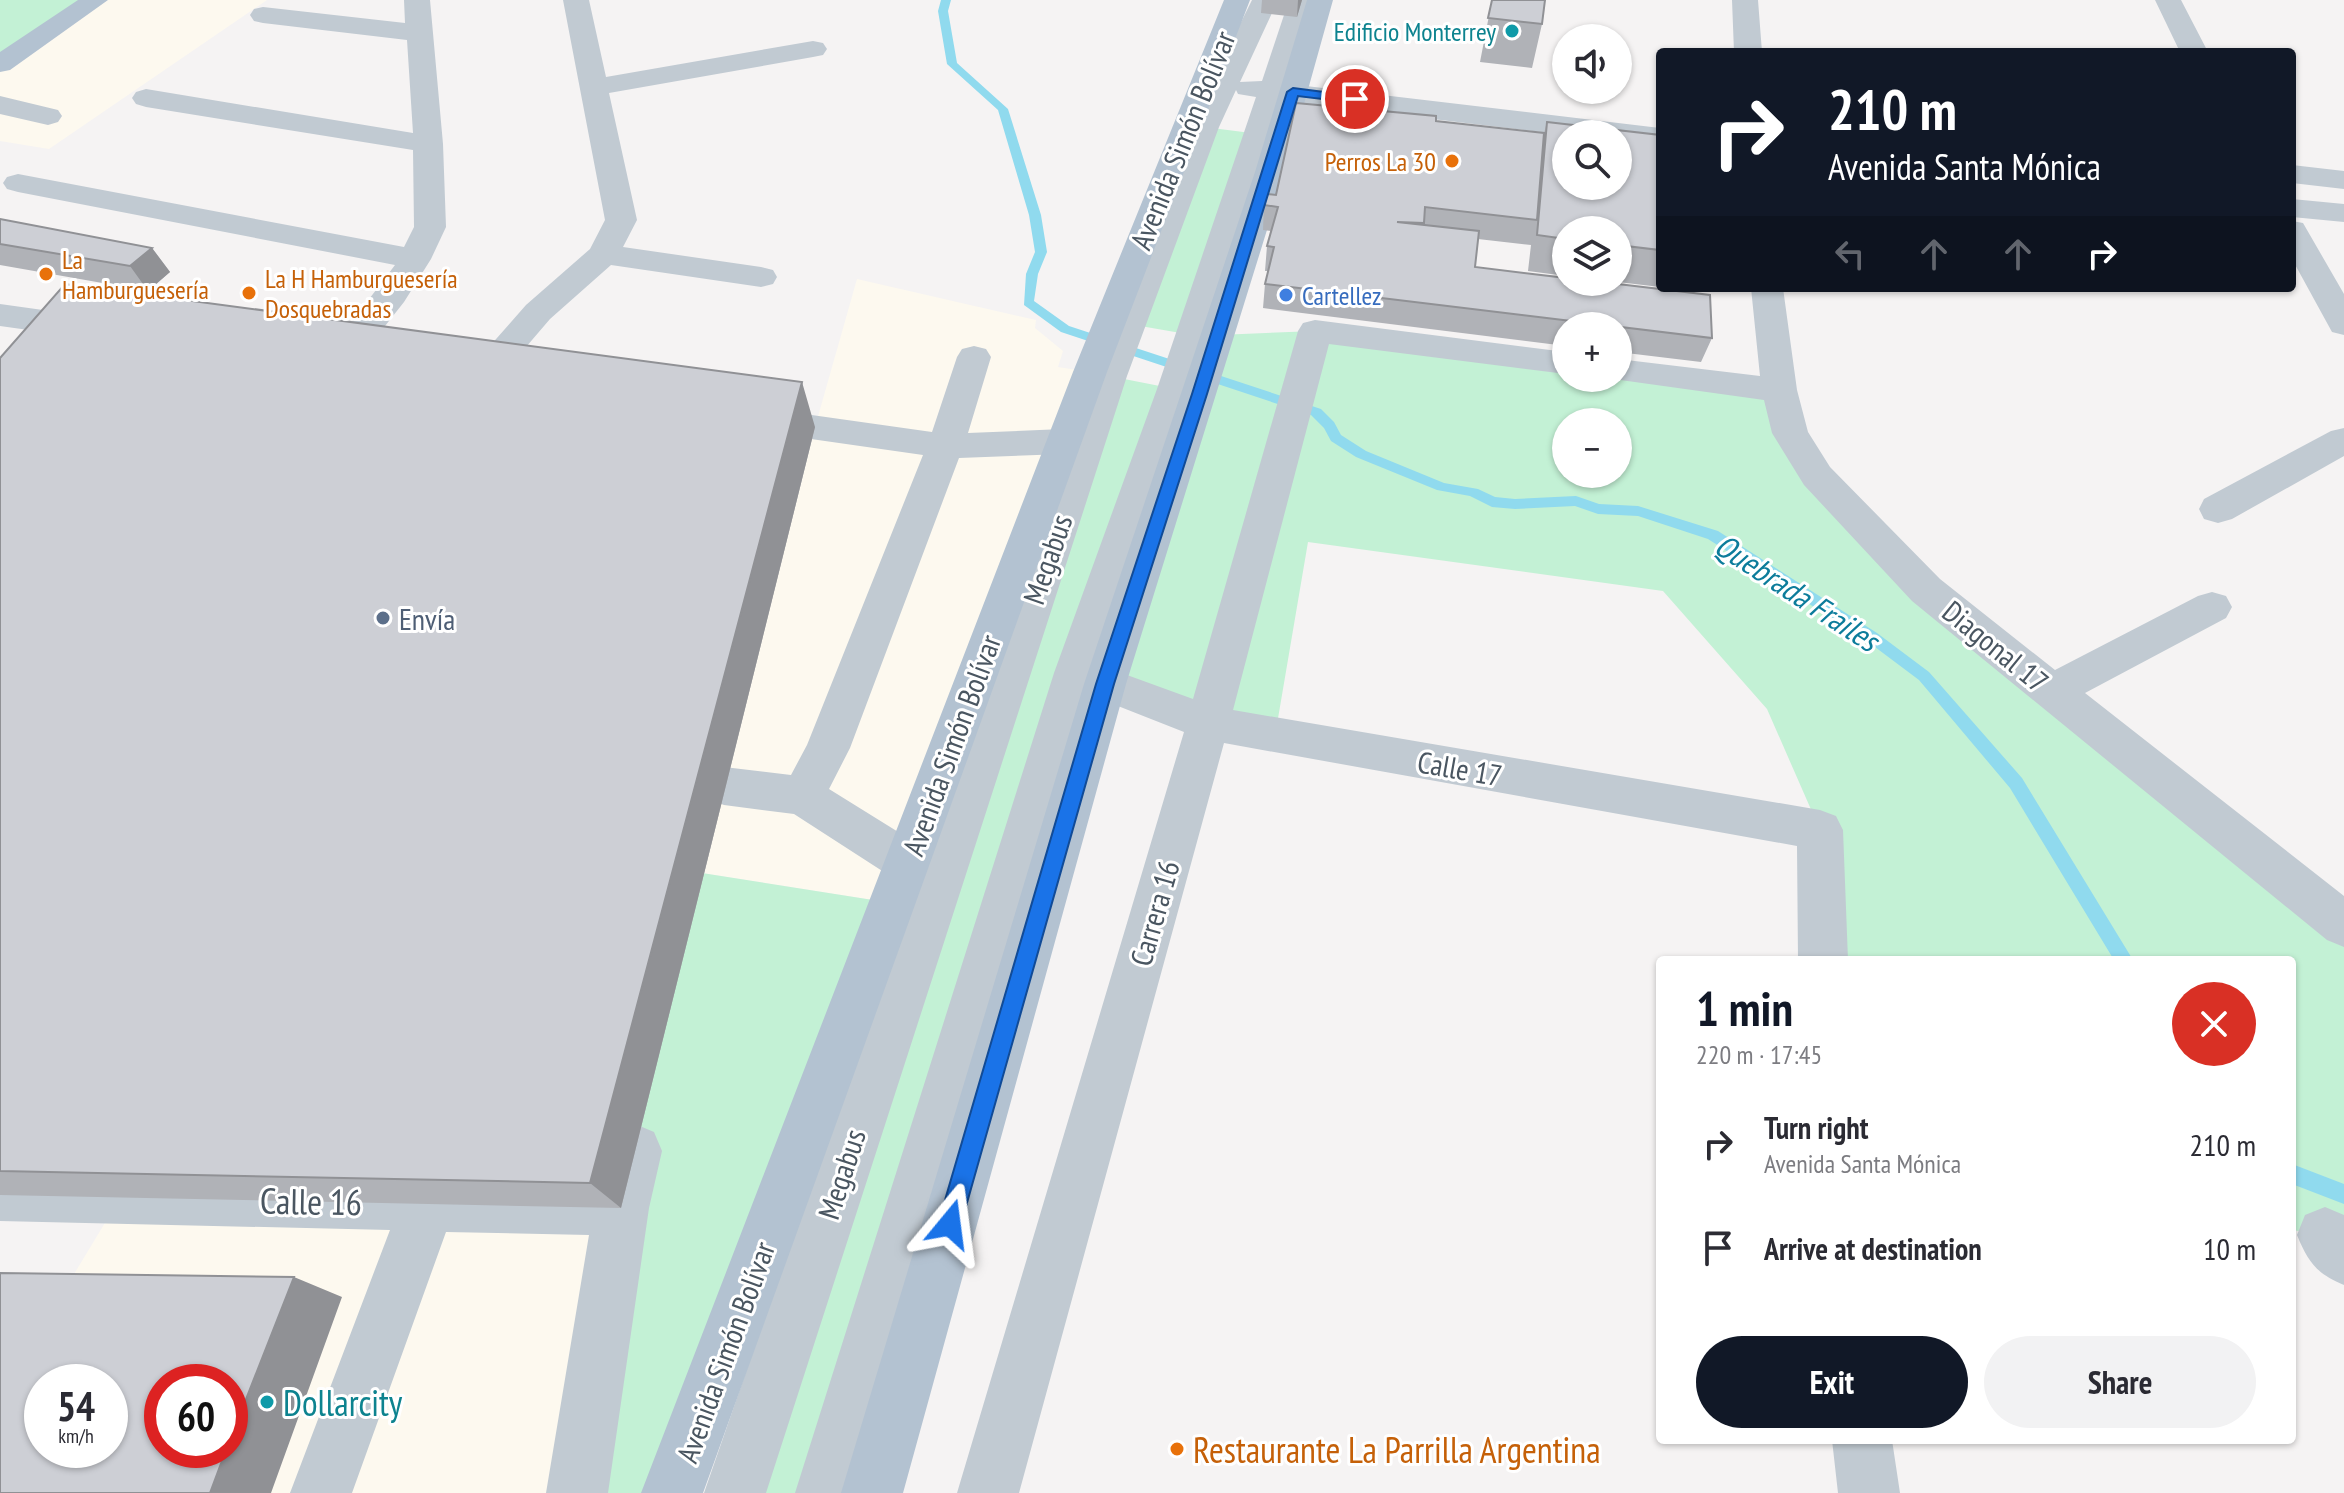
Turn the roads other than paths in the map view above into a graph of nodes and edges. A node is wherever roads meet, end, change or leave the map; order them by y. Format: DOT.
graph roads {
  1 [pos="95,0"];
  2 [pos="417,0"];
  3 [pos="576,0"];
  4 [pos="1237,0"];
  5 [pos="1265,0"];
  6 [pos="1302,0"];
  7 [pos="1320,0"];
  8 [pos="1745,0"];
  9 [pos="2168,0"];
  10 [pos="263,15"];
  11 [pos="419,33"];
  12 [pos="1748,48"];
  13 [pos="2192,48"];
  14 [pos="813,49"];
  15 [pos="0,64"];
  16 [pos="1221,72"];
  17 [pos="1286,80"];
  18 [pos="594,87"];
  19 [pos="146,98"];
  20 [pos="0,105"];
  21 [pos="1656,111"];
  22 [pos="48,116"];
  23 [pos="1656,136"];
  24 [pos="428,144"];
  25 [pos="2296,174"];
  26 [pos="2344,180"];
  27 [pos="18,183"];
  28 [pos="2296,208"];
  29 [pos="2344,213"];
  30 [pos="2296,237"];
  31 [pos="604,254"];
  32 [pos="415,259"];
  33 [pos="761,277"];
  34 [pos="1767,292"];
  35 [pos="0,315"];
  36 [pos="1120,322"];
  37 [pos="2344,324"];
  38 [pos="118,331"];
  39 [pos="974,357"];
  40 [pos="1552,362"];
  41 [pos="382,367"];
  42 [pos="1632,372"];
  43 [pos="1099,374"];
  44 [pos="524,387"];
  45 [pos="1779,390"];
  46 [pos="1188,392"];
  47 [pos="723,414"];
  48 [pos="815,427"];
  49 [pos="2344,440"];
  50 [pos="1063,442"];
  51 [pos="945,446"];
  52 [pos="803,472"];
  53 [pos="2218,509"];
  54 [pos="2212,607"];
  55 [pos="1105,684"];
  56 [pos="2052,691"];
  57 [pos="1208,723"];
  58 [pos="803,796"];
  59 [pos="713,829"];
  60 [pos="907,862"];
  61 [pos="2344,925"];
  62 [pos="1823,956"];
  63 [pos="647,1101"];
  64 [pos="0,1194"];
  65 [pos="428,1204"];
  66 [pos="621,1208"];
  67 [pos="1863,1444"];
  68 [pos="321,1493"];
  69 [pos="577,1493"];
  70 [pos="672,1493"];
  71 [pos="735,1493"];
  72 [pos="826,1493"];
  73 [pos="872,1493"];
  74 [pos="988,1493"];
  75 [pos="1869,1493"];
  1 -- 15 [label="main road"];
  2 -- 11 [label="street"];
  3 -- 18 [label="street"];
  4 -- 16 [label="main road, Avenida Simón Bolívar"];
  5 -- 16 [label="street"];
  6 -- 17 [label="street"];
  7 -- 17 [label="main road"];
  8 -- 12 [label="street"];
  9 -- 13 [label="street"];
  10 -- 11 [label="street"];
  11 -- 24 [label="street"];
  14 -- 18 [label="street"];
  16 -- 17 [label="street"];
  16 -- 36 [label="main road, Avenida Simón Bolívar"];
  17 -- 21 [label="street"];
  17 -- 23 [label="street"];
  17 -- 46 [label="main road"];
  18 -- 31 [label="street"];
  19 -- 24 [label="street"];
  20 -- 22 [label="street"];
  24 -- 32 [label="street"];
  25 -- 26 [label="street"];
  27 -- 32 [label="street"];
  28 -- 29 [label="street"];
  30 -- 37 [label="street"];
  31 -- 33 [label="street"];
  31 -- 44 [label="street"];
  32 -- 41 [label="street"];
  34 -- 45 [label="street, Diagonal 17"];
  35 -- 38 [label="street"];
  36 -- 43 [label="street, Megabus"];
  39 -- 51 [label="street"];
  40 -- 57 [label="street, Carrera 16"];
  42 -- 45 [label="street"];
  43 -- 50 [label="main road, Avenida Simón Bolívar"];
  43 -- 71 [label="street, Megabus"];
  45 -- 56 [label="street, Diagonal 17"];
  46 -- 55 [label="main road"];
  46 -- 72 [label="street"];
  47 -- 48 [label="street"];
  48 -- 51 [label="street"];
  48 -- 52 [label="street"];
  49 -- 53 [label="street"];
  50 -- 51 [label="street"];
  50 -- 60 [label="main road, Avenida Simón Bolívar"];
  51 -- 58 [label="street"];
  54 -- 56 [label="street"];
  55 -- 57 [label="street, Calle 17"];
  55 -- 73 [label="main road"];
  56 -- 61 [label="street, Diagonal 17"];
  57 -- 62 [label="street, Calle 17"];
  57 -- 74 [label="street, Carrera 16"];
  58 -- 59 [label="street"];
  58 -- 60 [label="street"];
  60 -- 70 [label="main road, Avenida Simón Bolívar"];
  63 -- 66 [label="street"];
  64 -- 65 [label="street, Calle 16"];
  65 -- 66 [label="street, Calle 16"];
  65 -- 68 [label="street"];
  66 -- 69 [label="street"];
  67 -- 75 [label="street"];
}
